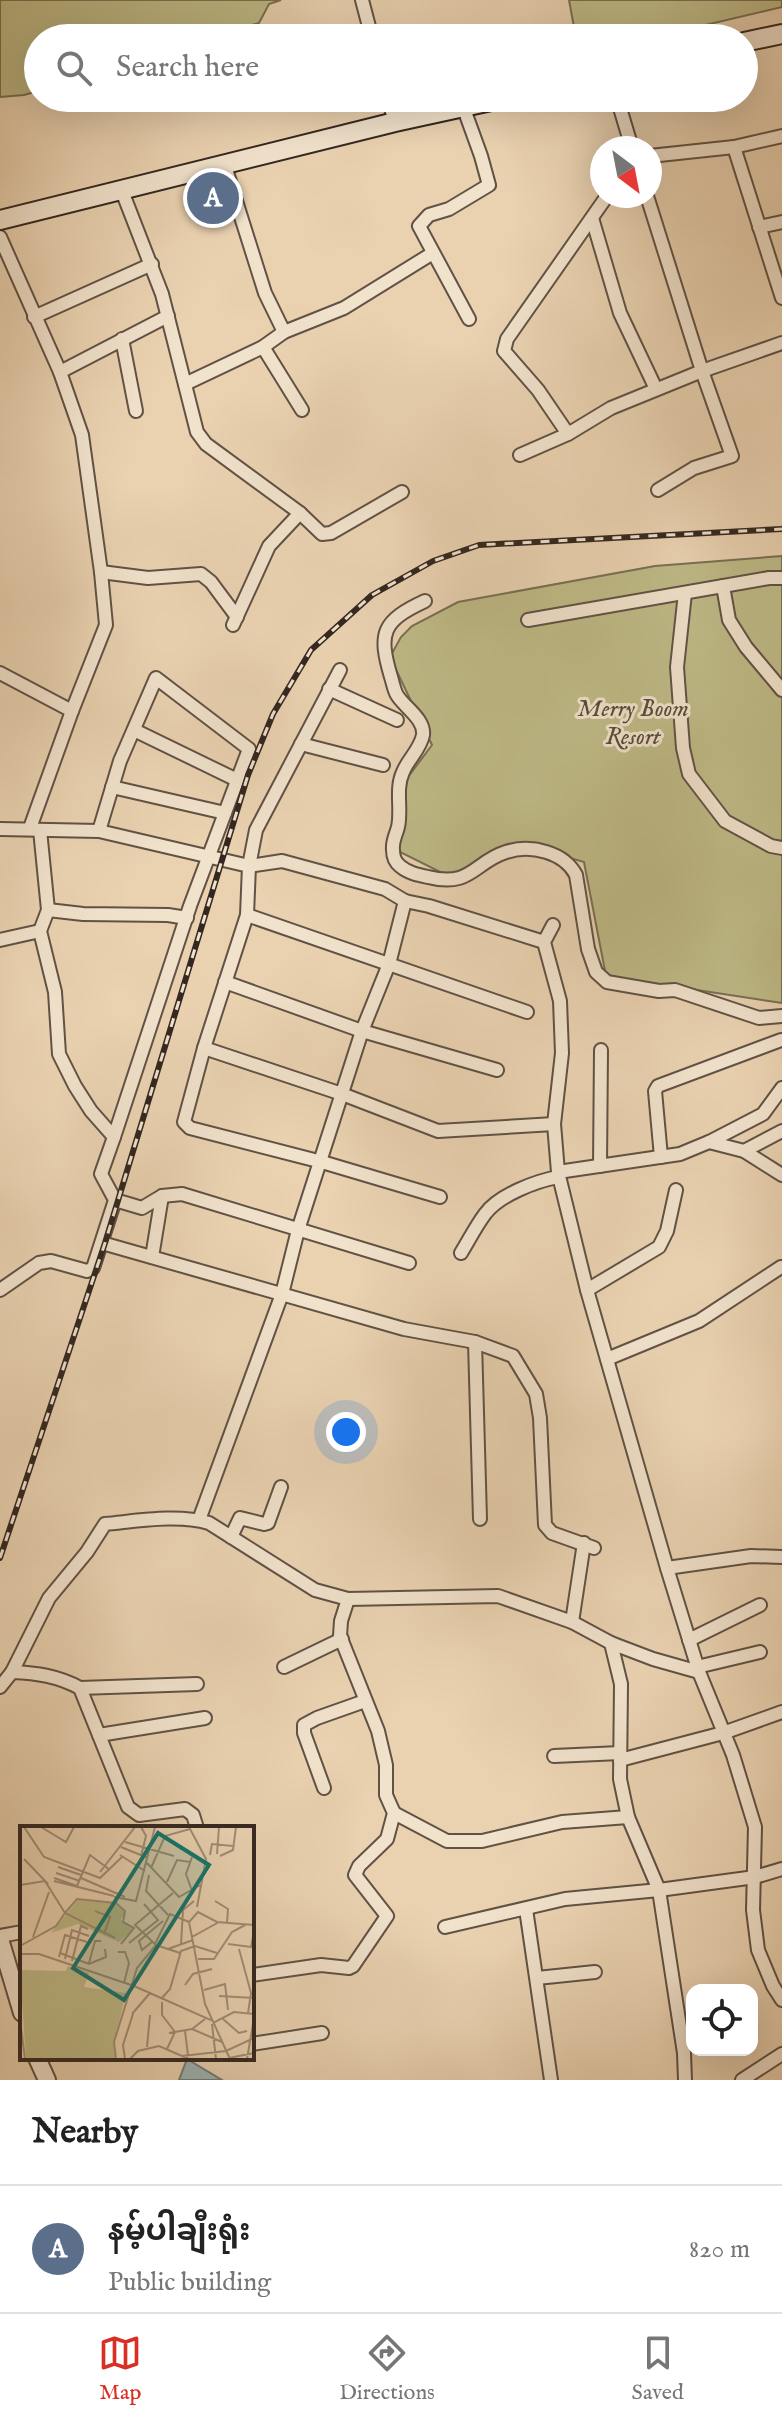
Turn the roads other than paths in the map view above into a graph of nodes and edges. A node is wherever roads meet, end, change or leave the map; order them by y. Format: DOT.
graph roads {
  1 [pos="362,0"];
  2 [pos="368,24"];
  3 [pos="782,34"];
  4 [pos="758,39"];
  5 [pos="392,112"];
  6 [pos="448,112"];
  7 [pos="465,112"];
  8 [pos="621,112"];
  9 [pos="395,122"];
  10 [pos="628,136"];
  11 [pos="782,136"];
  12 [pos="734,147"];
  13 [pos="662,155"];
  14 [pos="225,166"];
  15 [pos="122,191"];
  16 [pos="599,208"];
  17 [pos="651,208"];
  18 [pos="592,218"];
  19 [pos="0,220"];
  20 [pos="782,222"];
  21 [pos="759,227"];
  22 [pos="0,237"];
  23 [pos="433,253"];
  24 [pos="152,264"];
  25 [pos="782,298"];
  26 [pos="168,316"];
  27 [pos="34,317"];
  28 [pos="469,319"];
  29 [pos="284,332"];
  30 [pos="122,339"];
  31 [pos="782,343"];
  32 [pos="263,347"];
  33 [pos="702,371"];
  34 [pos="60,372"];
  35 [pos="185,384"];
  36 [pos="656,389"];
  37 [pos="302,410"];
  38 [pos="136,411"];
  39 [pos="568,434"];
  40 [pos="520,455"];
  41 [pos="658,490"];
  42 [pos="402,492"];
  43 [pos="300,513"];
  44 [pos="101,572"];
  45 [pos="782,578"];
  46 [pos="723,586"];
  47 [pos="685,593"];
  48 [pos="425,601"];
  49 [pos="528,620"];
  50 [pos="340,670"];
  51 [pos="0,673"];
  52 [pos="329,689"];
  53 [pos="782,690"];
  54 [pos="72,711"];
  55 [pos="397,720"];
  56 [pos="134,730"];
  57 [pos="301,744"];
  58 [pos="383,765"];
  59 [pos="237,780"];
  60 [pos="112,787"];
  61 [pos="225,813"];
  62 [pos="0,829"];
  63 [pos="35,829"];
  64 [pos="99,831"];
  65 [pos="782,848"];
  66 [pos="208,856"];
  67 [pos="249,866"];
  68 [pos="405,901"];
  69 [pos="48,910"];
  70 [pos="247,915"];
  71 [pos="187,918"];
  72 [pos="553,925"];
  73 [pos="40,931"];
  74 [pos="0,940"];
  75 [pos="544,942"];
  76 [pos="389,964"];
  77 [pos="225,982"];
  78 [pos="527,1012"];
  79 [pos="782,1016"];
  80 [pos="362,1031"];
  81 [pos="781,1040"];
  82 [pos="204,1048"];
  83 [pos="601,1050"];
  84 [pos="497,1070"];
  85 [pos="782,1088"];
  86 [pos="342,1094"];
  87 [pos="554,1124"];
  88 [pos="782,1131"];
  89 [pos="114,1137"];
  90 [pos="709,1142"];
  91 [pos="744,1151"];
  92 [pos="661,1157"];
  93 [pos="322,1162"];
  94 [pos="600,1166"];
  95 [pos="558,1174"];
  96 [pos="782,1175"];
  97 [pos="676,1190"];
  98 [pos="162,1196"];
  99 [pos="440,1197"];
  100 [pos="115,1200"];
  101 [pos="298,1230"];
  102 [pos="102,1243"];
  103 [pos="461,1253"];
  104 [pos="152,1257"];
  105 [pos="409,1263"];
  106 [pos="781,1267"];
  107 [pos="0,1290"];
  108 [pos="587,1290"];
  109 [pos="282,1294"];
  110 [pos="475,1342"];
  111 [pos="607,1359"];
  112 [pos="281,1487"];
  113 [pos="480,1519"];
  114 [pos="199,1520"];
  115 [pos="231,1537"];
  116 [pos="782,1557"];
  117 [pos="667,1568"];
  118 [pos="348,1599"];
  119 [pos="760,1605"];
  120 [pos="572,1622"];
  121 [pos="342,1639"];
  122 [pos="689,1640"];
  123 [pos="611,1643"];
  124 [pos="760,1652"];
  125 [pos="284,1667"];
  126 [pos="698,1670"];
  127 [pos="12,1672"];
  128 [pos="197,1684"];
  129 [pos="0,1687"];
  130 [pos="80,1688"];
  131 [pos="365,1701"];
  132 [pos="782,1712"];
  133 [pos="205,1718"];
  134 [pos="723,1733"];
  135 [pos="99,1735"];
  136 [pos="554,1756"];
  137 [pos="620,1756"];
  138 [pos="324,1788"];
  139 [pos="394,1813"];
  140 [pos="628,1817"];
  141 [pos="196,1826"];
  142 [pos="782,1869"];
  143 [pos="755,1877"];
  144 [pos="659,1890"];
  145 [pos="526,1909"];
  146 [pos="445,1927"];
  147 [pos="20,1932"];
  148 [pos="0,1937"];
  149 [pos="14,1959"];
  150 [pos="595,1972"];
  151 [pos="254,1975"];
  152 [pos="537,1978"];
  153 [pos="20,2000"];
  154 [pos="782,2000"];
  155 [pos="322,2033"];
  156 [pos="254,2044"];
  157 [pos="782,2054"];
  158 [pos="38,2060"];
  159 [pos="47,2080"];
  160 [pos="551,2080"];
  161 [pos="685,2080"];
  162 [pos="742,2080"];
  1 -- 2 [label="street"];
  3 -- 4 [label="main road"];
  5 -- 9 [label="street"];
  6 -- 9 [label="main road"];
  7 -- 23 [label="street"];
  8 -- 10 [label="street"];
  9 -- 14 [label="main road"];
  11 -- 12 [label="street"];
  12 -- 13 [label="street"];
  12 -- 21 [label="street"];
  14 -- 15 [label="main road"];
  14 -- 29 [label="street"];
  15 -- 19 [label="main road"];
  15 -- 24 [label="street"];
  16 -- 18 [label="street"];
  17 -- 33 [label="street"];
  18 -- 36 [label="street"];
  18 -- 39 [label="street"];
  20 -- 21 [label="street"];
  21 -- 25 [label="street"];
  22 -- 27 [label="street"];
  23 -- 28 [label="street"];
  23 -- 29 [label="street"];
  24 -- 26 [label="street"];
  24 -- 27 [label="street"];
  26 -- 30 [label="street"];
  26 -- 35 [label="street"];
  27 -- 34 [label="street"];
  29 -- 32 [label="street"];
  30 -- 34 [label="street"];
  30 -- 38 [label="street"];
  31 -- 33 [label="street"];
  32 -- 35 [label="street"];
  32 -- 37 [label="street"];
  33 -- 36 [label="street"];
  33 -- 41 [label="street"];
  34 -- 44 [label="street"];
  35 -- 43 [label="street"];
  36 -- 39 [label="street"];
  39 -- 40 [label="street"];
  42 -- 43 [label="street"];
  43 -- 44 [label="street"];
  44 -- 54 [label="street"];
  45 -- 46 [label="street"];
  46 -- 47 [label="street"];
  46 -- 53 [label="street"];
  47 -- 49 [label="street"];
  47 -- 65 [label="street"];
  48 -- 79 [label="street"];
  50 -- 52 [label="street"];
  51 -- 54 [label="street"];
  52 -- 55 [label="street"];
  52 -- 57 [label="street"];
  54 -- 63 [label="street"];
  56 -- 59 [label="street"];
  56 -- 59 [label="street"];
  56 -- 60 [label="street"];
  57 -- 58 [label="street"];
  57 -- 67 [label="street"];
  59 -- 61 [label="street"];
  60 -- 61 [label="street"];
  60 -- 64 [label="street"];
  61 -- 66 [label="street"];
  62 -- 63 [label="street"];
  63 -- 64 [label="street"];
  63 -- 69 [label="street"];
  64 -- 66 [label="street"];
  66 -- 67 [label="street"];
  66 -- 71 [label="street"];
  67 -- 68 [label="street"];
  67 -- 70 [label="street"];
  68 -- 75 [label="street"];
  68 -- 76 [label="street"];
  69 -- 71 [label="street"];
  69 -- 73 [label="street"];
  70 -- 76 [label="street"];
  70 -- 77 [label="street"];
  71 -- 89 [label="street"];
  72 -- 75 [label="street"];
  73 -- 74 [label="street"];
  73 -- 89 [label="street"];
  75 -- 87 [label="street"];
  76 -- 78 [label="street"];
  76 -- 80 [label="street"];
  77 -- 80 [label="street"];
  77 -- 82 [label="street"];
  80 -- 84 [label="street"];
  80 -- 86 [label="street"];
  81 -- 92 [label="street"];
  82 -- 86 [label="street"];
  82 -- 93 [label="street"];
  83 -- 94 [label="street"];
  85 -- 90 [label="street"];
  86 -- 87 [label="street"];
  86 -- 93 [label="street"];
  87 -- 95 [label="street"];
  88 -- 91 [label="street"];
  89 -- 100 [label="street"];
  90 -- 91 [label="street"];
  90 -- 92 [label="street"];
  91 -- 96 [label="street"];
  92 -- 94 [label="street"];
  93 -- 99 [label="street"];
  93 -- 101 [label="street"];
  94 -- 95 [label="street"];
  95 -- 103 [label="street"];
  95 -- 108 [label="street"];
  97 -- 108 [label="street"];
  98 -- 100 [label="street"];
  98 -- 101 [label="street"];
  98 -- 104 [label="street"];
  100 -- 102 [label="street"];
  101 -- 105 [label="street"];
  101 -- 109 [label="street"];
  102 -- 104 [label="street"];
  102 -- 107 [label="street"];
  104 -- 109 [label="street"];
  106 -- 111 [label="street"];
  108 -- 111 [label="street"];
  109 -- 110 [label="street"];
  109 -- 114 [label="street"];
  110 -- 113 [label="street"];
  110 -- 120 [label="street"];
  111 -- 117 [label="street"];
  112 -- 115 [label="street"];
  114 -- 115 [label="street"];
  114 -- 127 [label="street"];
  115 -- 118 [label="street"];
  116 -- 117 [label="street"];
  117 -- 122 [label="street"];
  118 -- 120 [label="street"];
  118 -- 121 [label="street"];
  119 -- 122 [label="street"];
  120 -- 123 [label="street"];
  121 -- 125 [label="street"];
  121 -- 131 [label="street"];
  122 -- 126 [label="street"];
  123 -- 126 [label="street"];
  123 -- 137 [label="street"];
  124 -- 126 [label="street"];
  126 -- 134 [label="street"];
  127 -- 129 [label="street"];
  127 -- 130 [label="street"];
  128 -- 130 [label="street"];
  130 -- 135 [label="street"];
  131 -- 138 [label="street"];
  131 -- 139 [label="street"];
  132 -- 134 [label="street"];
  133 -- 135 [label="street"];
  134 -- 137 [label="street"];
  134 -- 143 [label="street"];
  135 -- 141 [label="street"];
  136 -- 137 [label="street"];
  137 -- 140 [label="street"];
  139 -- 140 [label="street"];
  139 -- 151 [label="street"];
  140 -- 144 [label="street"];
  142 -- 143 [label="street"];
  143 -- 144 [label="street"];
  143 -- 154 [label="street"];
  144 -- 145 [label="street"];
  144 -- 161 [label="street"];
  145 -- 146 [label="street"];
  145 -- 152 [label="street"];
  147 -- 148 [label="street"];
  148 -- 149 [label="street"];
  149 -- 153 [label="street"];
  150 -- 152 [label="street"];
  152 -- 160 [label="street"];
  155 -- 156 [label="street"];
  157 -- 162 [label="street"];
  158 -- 159 [label="street"];
}
